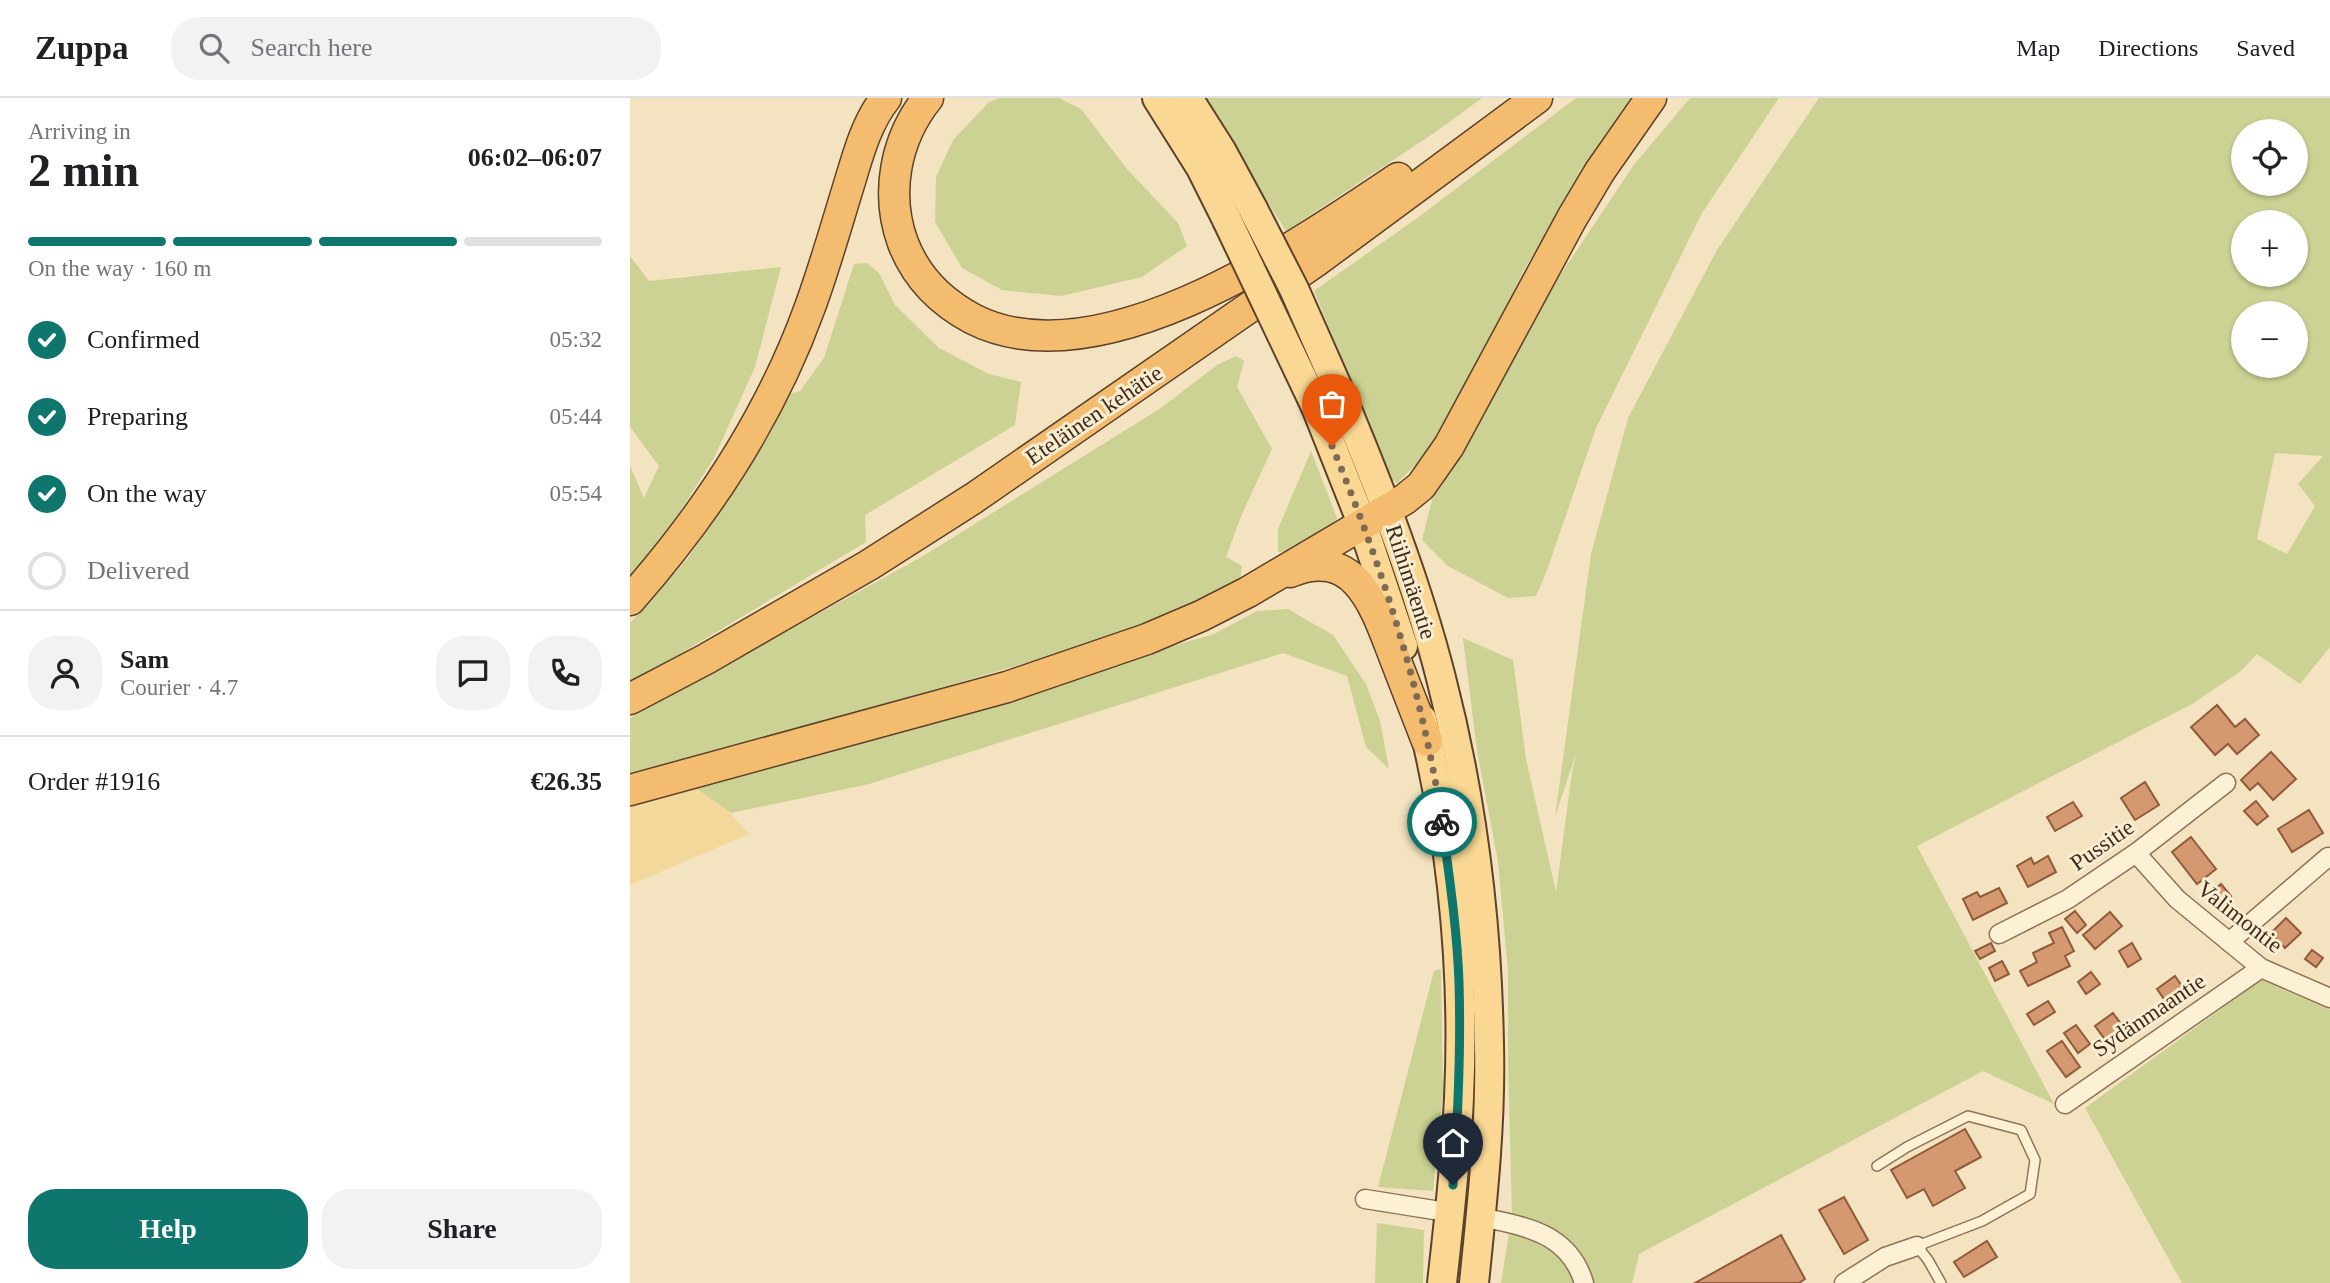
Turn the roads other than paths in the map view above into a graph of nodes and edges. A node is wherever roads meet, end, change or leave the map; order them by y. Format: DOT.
graph roads {
  1 [pos="886,98"];
  2 [pos="928,98"];
  3 [pos="1157,98"];
  4 [pos="1188,98"];
  5 [pos="1514,98"];
  6 [pos="1537,98"];
  7 [pos="1650,98"];
  8 [pos="1388,508"];
  9 [pos="1362,523"];
  10 [pos="1267,581"];
  11 [pos="630,600"];
  12 [pos="630,699"];
  13 [pos="1427,741"];
  14 [pos="2226,783"];
  15 [pos="630,790"];
  16 [pos="2136,853"];
  17 [pos="2328,857"];
  18 [pos="1999,934"];
  19 [pos="2229,942"];
  20 [pos="2261,968"];
  21 [pos="2330,998"];
  22 [pos="2064,1104"];
  23 [pos="1877,1166"];
  24 [pos="1365,1199"];
  25 [pos="1434,1210"];
  26 [pos="1495,1220"];
  27 [pos="1917,1247"];
  28 [pos="1442,1283"];
  29 [pos="1474,1283"];
  30 [pos="1584,1283"];
  31 [pos="1844,1283"];
  32 [pos="1941,1283"];
  1 -- 11 [label="highway"];
  2 -- 5 [label="highway"];
  3 -- 9 [label="main road, Riihimäentie, bridge"];
  4 -- 8 [label="main road, Riihimäentie, bridge"];
  6 -- 12 [label="highway, Eteläinen kehätie"];
  7 -- 8 [label="highway"];
  8 -- 9 [label="highway"];
  8 -- 29 [label="main road, Riihimäentie"];
  9 -- 10 [label="highway"];
  9 -- 13 [label="main road, Riihimäentie"];
  10 -- 13 [label="highway"];
  10 -- 15 [label="highway"];
  13 -- 28 [label="main road, Riihimäentie"];
  14 -- 16 [label="street, Pussitie"];
  16 -- 18 [label="street, Pussitie"];
  16 -- 19 [label="street, Valimontie"];
  17 -- 19 [label="street"];
  19 -- 20 [label="street, Valimontie"];
  20 -- 21 [label="street, Valimontie"];
  20 -- 22 [label="street, Sydänmaantie"];
  23 -- 27 [label="lane"];
  24 -- 25 [label="street"];
  26 -- 30 [label="street"];
  27 -- 31 [label="street"];
  27 -- 32 [label="lane"];
}
